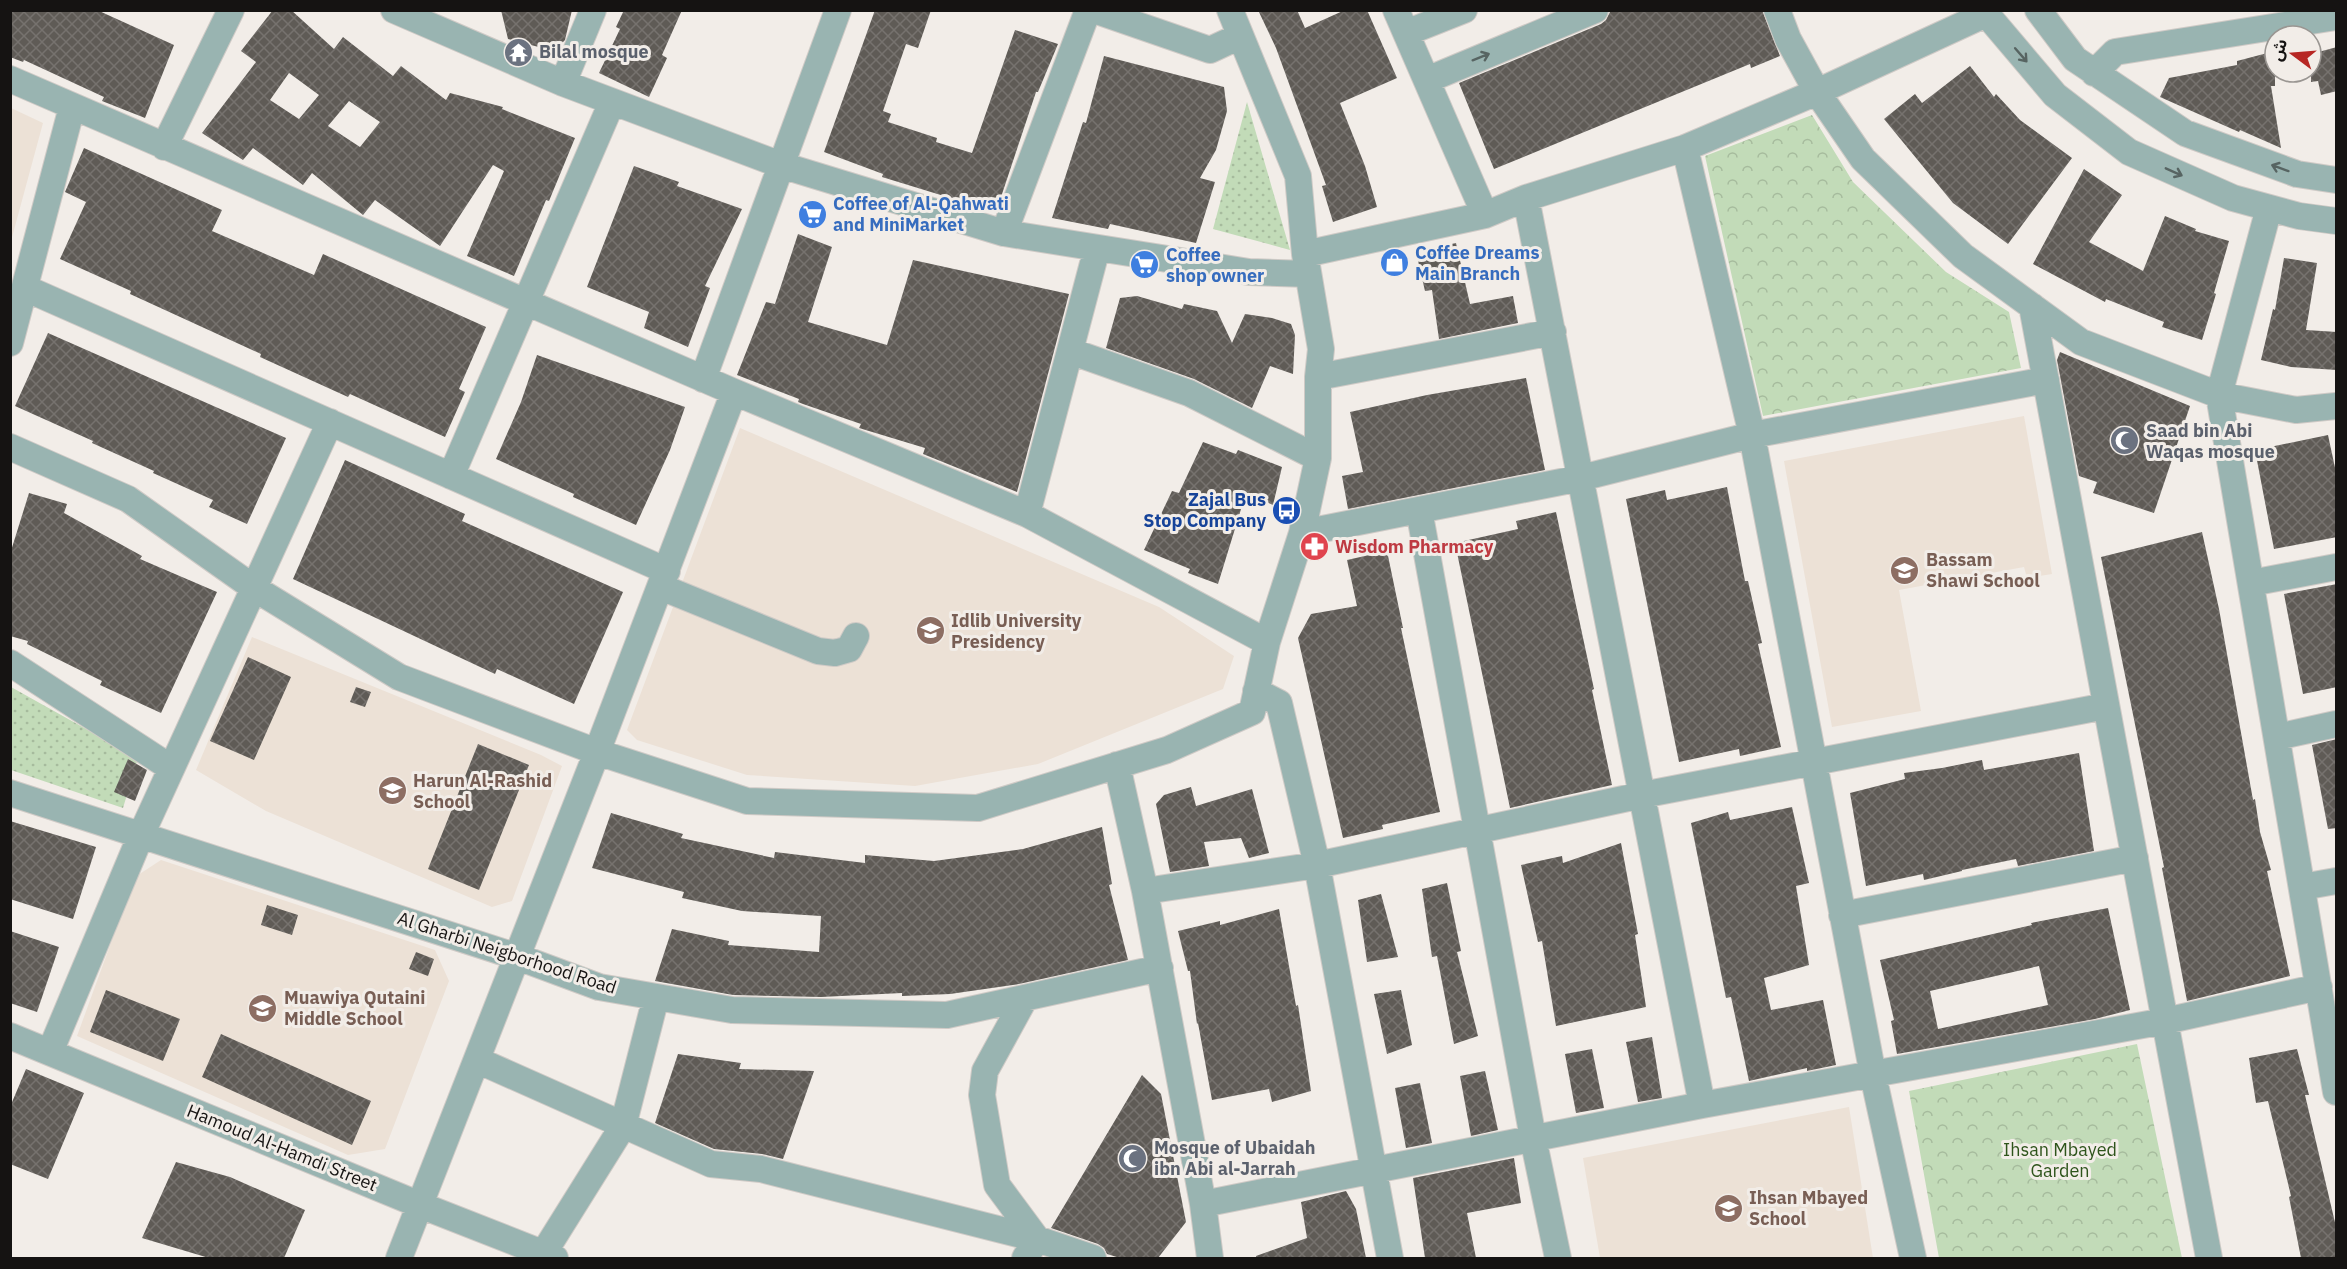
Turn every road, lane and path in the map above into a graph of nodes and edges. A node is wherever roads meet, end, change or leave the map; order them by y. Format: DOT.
graph roads {
  1 [pos="231,10"];
  2 [pos="394,10"];
  3 [pos="593,10"];
  4 [pos="838,10"];
  5 [pos="1088,10"];
  6 [pos="1094,10"];
  7 [pos="1230,10"];
  8 [pos="1464,10"];
  9 [pos="1595,10"];
  10 [pos="1777,10"];
  11 [pos="2038,10"];
  12 [pos="1984,12"];
  13 [pos="2329,16"];
  14 [pos="1401,22"];
  15 [pos="1240,36"];
  16 [pos="2094,73"];
  17 [pos="10,79"];
  18 [pos="1427,80"];
  19 [pos="563,83"];
  20 [pos="1817,92"];
  21 [pos="612,102"];
  22 [pos="72,107"];
  23 [pos="164,147"];
  24 [pos="1685,148"];
  25 [pos="782,165"];
  26 [pos="2337,180"];
  27 [pos="1526,198"];
  28 [pos="2269,208"];
  29 [pos="1485,215"];
  30 [pos="2337,221"];
  31 [pos="1004,233"];
  32 [pos="1097,248"];
  33 [pos="1306,264"];
  34 [pos="25,288"];
  35 [pos="527,303"];
  36 [pos="2032,306"];
  37 [pos="1553,332"];
  38 [pos="10,343"];
  39 [pos="1070,351"];
  40 [pos="1318,377"];
  41 [pos="703,379"];
  42 [pos="2046,380"];
  43 [pos="734,392"];
  44 [pos="2219,395"];
  45 [pos="2337,406"];
  46 [pos="330,422"];
  47 [pos="1752,435"];
  48 [pos="10,447"];
  49 [pos="1318,458"];
  50 [pos="451,476"];
  51 [pos="1581,478"];
  52 [pos="1419,510"];
  53 [pos="1027,514"];
  54 [pos="1302,533"];
  55 [pos="2337,567"];
  56 [pos="664,579"];
  57 [pos="2251,583"];
  58 [pos="254,588"];
  59 [pos="856,636"];
  60 [pos="1267,642"];
  61 [pos="10,663"];
  62 [pos="1256,691"];
  63 [pos="2106,706"];
  64 [pos="2337,724"];
  65 [pos="2277,737"];
  66 [pos="597,752"];
  67 [pos="1813,763"];
  68 [pos="1117,765"];
  69 [pos="171,768"];
  70 [pos="10,793"];
  71 [pos="1642,795"];
  72 [pos="1477,831"];
  73 [pos="141,835"];
  74 [pos="2135,858"];
  75 [pos="1317,865"];
  76 [pos="2337,881"];
  77 [pos="2302,887"];
  78 [pos="1145,891"];
  79 [pos="1842,915"];
  80 [pos="518,957"];
  81 [pos="1160,968"];
  82 [pos="2319,987"];
  83 [pos="656,997"];
  84 [pos="1025,998"];
  85 [pos="2165,1022"];
  86 [pos="2332,1034"];
  87 [pos="10,1036"];
  88 [pos="50,1052"];
  89 [pos="477,1059"];
  90 [pos="1873,1075"];
  91 [pos="2337,1092"];
  92 [pos="1702,1105"];
  93 [pos="623,1126"];
  94 [pos="1533,1138"];
  95 [pos="1375,1168"];
  96 [pos="1203,1204"];
  97 [pos="420,1205"];
  98 [pos="1031,1249"];
  99 [pos="549,1256"];
  100 [pos="399,1258"];
  101 [pos="1093,1258"];
  102 [pos="1210,1258"];
  103 [pos="1390,1258"];
  104 [pos="1558,1258"];
  105 [pos="1913,1258"];
  106 [pos="2209,1258"];
  1 -- 23 [label="street"];
  2 -- 19 [label="street"];
  3 -- 19 [label="street"];
  4 -- 25 [label="street"];
  5 -- 31 [label="street"];
  6 -- 15 [label="street"];
  7 -- 15 [label="street"];
  8 -- 14 [label="street"];
  18 -- 9 [label="street, one-way"];
  10 -- 20 [label="street"];
  11 -- 16 [label="street"];
  12 -- 20 [label="street"];
  12 -- 28 [label="street, one-way"];
  13 -- 16 [label="street"];
  14 -- 18 [label="street"];
  15 -- 33 [label="street"];
  26 -- 16 [label="street, one-way"];
  17 -- 22 [label="street"];
  18 -- 29 [label="street"];
  19 -- 21 [label="street"];
  20 -- 24 [label="street"];
  20 -- 36 [label="street"];
  21 -- 25 [label="street"];
  21 -- 35 [label="street"];
  22 -- 23 [label="street"];
  22 -- 34 [label="street"];
  23 -- 35 [label="street"];
  24 -- 27 [label="street"];
  24 -- 47 [label="street"];
  25 -- 31 [label="street"];
  25 -- 41 [label="street"];
  27 -- 29 [label="street"];
  27 -- 37 [label="street"];
  28 -- 30 [label="street"];
  28 -- 44 [label="street"];
  29 -- 33 [label="street"];
  31 -- 32 [label="street"];
  32 -- 33 [label="street"];
  32 -- 39 [label="street"];
  33 -- 40 [label="street"];
  34 -- 38 [label="street"];
  34 -- 46 [label="street"];
  35 -- 41 [label="street"];
  35 -- 50 [label="street"];
  36 -- 42 [label="street"];
  36 -- 44 [label="street"];
  37 -- 40 [label="street"];
  37 -- 51 [label="street"];
  39 -- 49 [label="street"];
  39 -- 53 [label="street"];
  40 -- 49 [label="street"];
  41 -- 43 [label="street"];
  42 -- 47 [label="street"];
  42 -- 63 [label="street"];
  43 -- 53 [label="street"];
  43 -- 56 [label="street"];
  44 -- 45 [label="street"];
  44 -- 57 [label="street"];
  46 -- 50 [label="street"];
  46 -- 58 [label="street"];
  47 -- 51 [label="street"];
  47 -- 67 [label="street"];
  48 -- 58 [label="street"];
  49 -- 54 [label="street"];
  50 -- 56 [label="street"];
  51 -- 52 [label="street"];
  51 -- 71 [label="street"];
  52 -- 54 [label="street"];
  52 -- 72 [label="street"];
  53 -- 60 [label="street"];
  54 -- 60 [label="street"];
  55 -- 57 [label="street"];
  56 -- 59 [label="street"];
  56 -- 66 [label="street"];
  57 -- 65 [label="street"];
  58 -- 66 [label="street"];
  58 -- 69 [label="street"];
  60 -- 62 [label="street"];
  61 -- 69 [label="street"];
  62 -- 68 [label="street"];
  62 -- 75 [label="street"];
  63 -- 67 [label="street"];
  63 -- 74 [label="street"];
  64 -- 65 [label="street"];
  65 -- 77 [label="street"];
  66 -- 68 [label="street"];
  66 -- 80 [label="street"];
  67 -- 71 [label="street"];
  67 -- 79 [label="street"];
  68 -- 78 [label="street"];
  69 -- 73 [label="street"];
  70 -- 73 [label="street, Al Gharbi Neigborhood Road"];
  71 -- 72 [label="street"];
  71 -- 92 [label="street"];
  72 -- 75 [label="street"];
  72 -- 94 [label="street"];
  73 -- 80 [label="street, Al Gharbi Neigborhood Road"];
  73 -- 88 [label="street"];
  74 -- 79 [label="street"];
  74 -- 85 [label="street"];
  75 -- 78 [label="street"];
  75 -- 95 [label="street"];
  76 -- 77 [label="street"];
  77 -- 82 [label="street"];
  78 -- 81 [label="street"];
  79 -- 90 [label="street"];
  80 -- 83 [label="street, Al Gharbi Neigborhood Road"];
  80 -- 89 [label="street"];
  81 -- 84 [label="street, Al Gharbi Neigborhood Road"];
  81 -- 96 [label="street"];
  82 -- 85 [label="street"];
  82 -- 86 [label="street"];
  83 -- 84 [label="street, Al Gharbi Neigborhood Road"];
  83 -- 93 [label="street"];
  84 -- 98 [label="street"];
  85 -- 90 [label="street"];
  85 -- 106 [label="street"];
  86 -- 91 [label="street"];
  87 -- 88 [label="street, Hamoud Al-Hamdi Street"];
  88 -- 97 [label="street, Hamoud Al-Hamdi Street"];
  89 -- 93 [label="street"];
  89 -- 97 [label="street"];
  90 -- 92 [label="street"];
  90 -- 105 [label="street"];
  92 -- 94 [label="street"];
  93 -- 98 [label="street"];
  93 -- 99 [label="street"];
  94 -- 95 [label="street"];
  94 -- 104 [label="street"];
  95 -- 96 [label="street"];
  95 -- 103 [label="street"];
  96 -- 102 [label="street"];
  97 -- 99 [label="street, Hamoud Al-Hamdi Street"];
  97 -- 100 [label="street"];
  98 -- 101 [label="street"];
}
